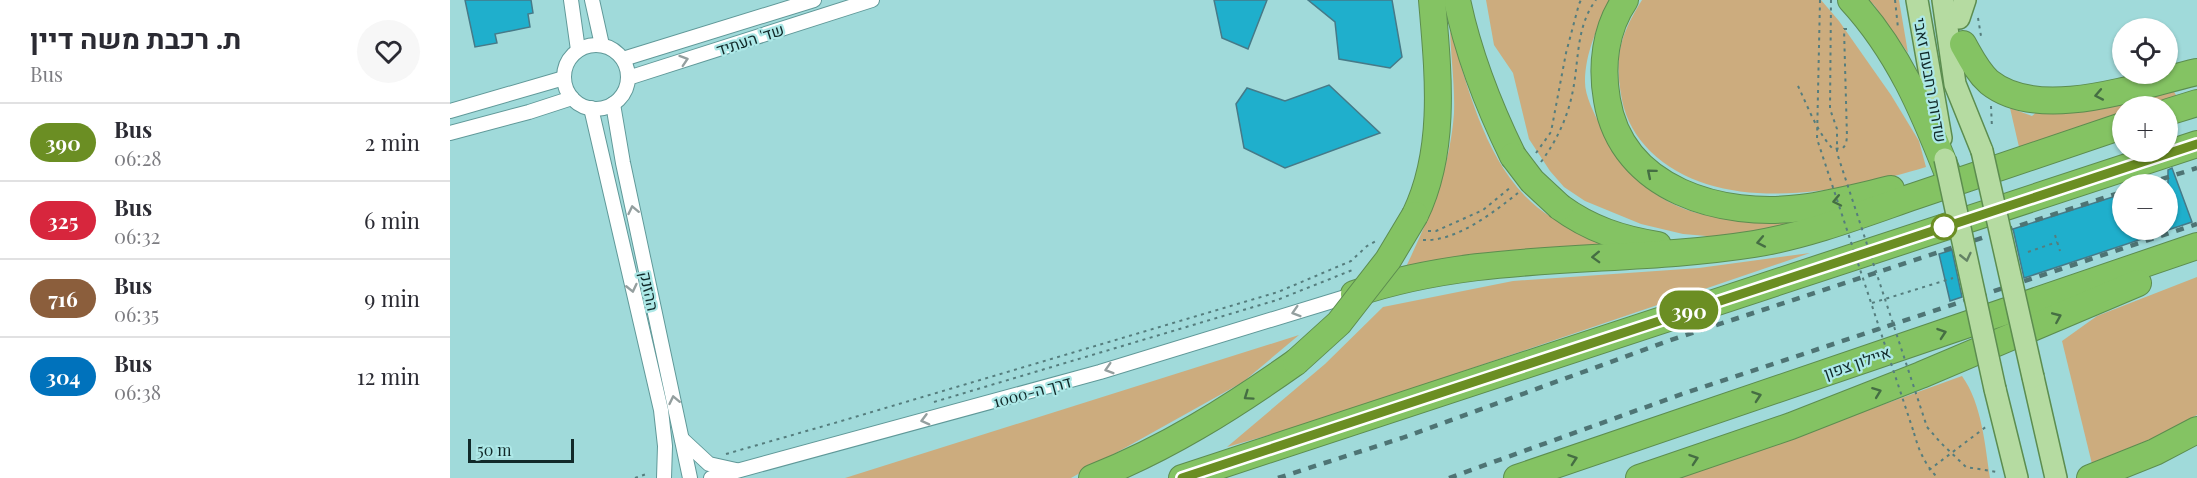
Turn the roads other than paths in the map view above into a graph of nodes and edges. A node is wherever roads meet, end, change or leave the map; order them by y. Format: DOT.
graph roads {
  1 [pos="571,0"];
  2 [pos="592,0"];
  3 [pos="814,0"];
  4 [pos="872,0"];
  5 [pos="1432,0"];
  6 [pos="1457,0"];
  7 [pos="1473,0"];
  8 [pos="1625,0"];
  9 [pos="1851,0"];
  10 [pos="1917,0"];
  11 [pos="1943,0"];
  12 [pos="1960,6"];
  13 [pos="1963,44"];
  14 [pos="602,45"];
  15 [pos="578,50"];
  16 [pos="623,59"];
  17 [pos="2197,72"];
  18 [pos="564,78"];
  19 [pos="628,78"];
  20 [pos="572,98"];
  21 [pos="2197,103"];
  22 [pos="612,104"];
  23 [pos="591,108"];
  24 [pos="2178,109"];
  25 [pos="450,111"];
  26 [pos="1494,113"];
  27 [pos="2112,129"];
  28 [pos="450,134"];
  29 [pos="2197,144"];
  30 [pos="1982,151"];
  31 [pos="2037,154"];
  32 [pos="1945,164"];
  33 [pos="2197,246"];
  34 [pos="1697,251"];
  35 [pos="2197,257"];
  36 [pos="1352,295"];
  37 [pos="2197,430"];
  38 [pos="681,439"];
  39 [pos="2155,452"];
  40 [pos="738,470"];
  41 [pos="664,475"];
  42 [pos="2009,476"];
  43 [pos="690,478"];
  44 [pos="711,478"];
  45 [pos="1092,478"];
  46 [pos="1182,478"];
  47 [pos="1517,478"];
  48 [pos="1639,478"];
  49 [pos="2056,478"];
  50 [pos="2090,478"];
  51 [pos="2132,478"];
  1 -- 15 [label="street"];
  2 -- 14 [label="street"];
  3 -- 16 [label="street, שד' העתיד"];
  19 -- 4 [label="street, שד' העתיד, one-way"];
  5 -- 45 [label="highway, one-way, bridge"];
  6 -- 26 [label="highway"];
  7 -- 26 [label="highway"];
  31 -- 8 [label="highway, one-way"];
  9 -- 32 [label="highway"];
  10 -- 32 [label="main road, שדרות רחבעם זאבי"];
  11 -- 30 [label="main road"];
  12 -- 13 [label="main road"];
  17 -- 13 [label="highway, one-way"];
  13 -- 30 [label="main road"];
  14 -- 15 [label="street"];
  14 -- 16 [label="street"];
  15 -- 18 [label="street"];
  16 -- 19 [label="street"];
  18 -- 20 [label="street"];
  18 -- 25 [label="street"];
  19 -- 22 [label="street"];
  20 -- 23 [label="street"];
  20 -- 28 [label="street"];
  21 -- 24 [label="highway"];
  22 -- 23 [label="street"];
  38 -- 22 [label="street, ההזנק, one-way"];
  23 -- 41 [label="street, ההזנק, one-way"];
  26 -- 34 [label="highway, bridge"];
  27 -- 31 [label="highway"];
  29 -- 46 [label="highway"];
  30 -- 49 [label="main road, bridge"];
  31 -- 34 [label="highway, one-way"];
  32 -- 42 [label="main road, שדרות רחבעם זאבי, one-way, bridge"];
  47 -- 33 [label="highway, איילון צפון, one-way"];
  34 -- 36 [label="highway, one-way"];
  48 -- 35 [label="highway, one-way"];
  36 -- 40 [label="street, דרך ה-1000, one-way"];
  37 -- 39 [label="highway"];
  38 -- 40 [label="street"];
  38 -- 43 [label="street, ההזנק"];
  39 -- 50 [label="highway"];
  39 -- 51 [label="highway"];
  40 -- 44 [label="street, דרך ה-1000"];
}
